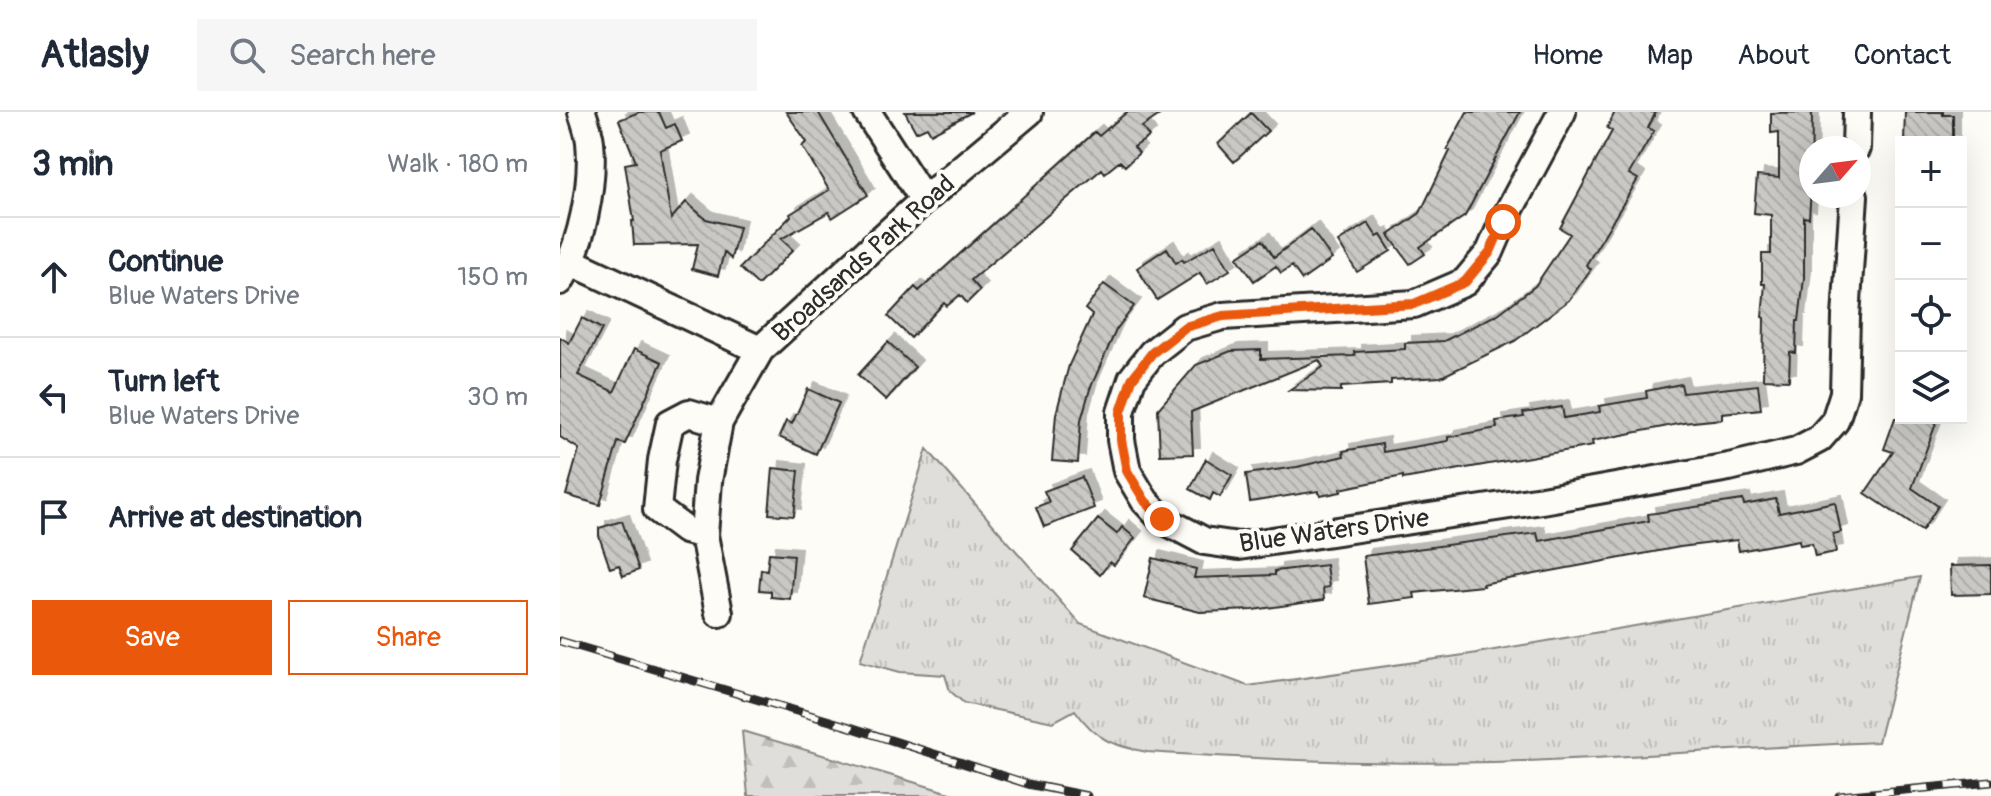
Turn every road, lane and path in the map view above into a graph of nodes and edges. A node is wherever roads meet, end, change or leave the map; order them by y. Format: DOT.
graph roads {
  1 [pos="582,112"];
  2 [pos="867,112"];
  3 [pos="1029,112"];
  4 [pos="1562,112"];
  5 [pos="1857,112"];
  6 [pos="1856,136"];
  7 [pos="924,200"];
  8 [pos="1853,208"];
  9 [pos="566,272"];
  10 [pos="760,350"];
  11 [pos="719,422"];
  12 [pos="704,535"];
  13 [pos="719,613"];
  1 -- 9 [label="street"];
  2 -- 7 [label="street"];
  3 -- 7 [label="street, Broadsands Park Road"];
  4 -- 8 [label="street, Blue Waters Drive"];
  5 -- 6 [label="street"];
  7 -- 10 [label="street, Broadsands Park Road"];
  9 -- 10 [label="street"];
  10 -- 11 [label="street, Broadsands Park Road"];
  11 -- 12 [label="street, Broadsands Park Road"];
  11 -- 12 [label="street"];
  12 -- 13 [label="street, Broadsands Park Road"];
}
